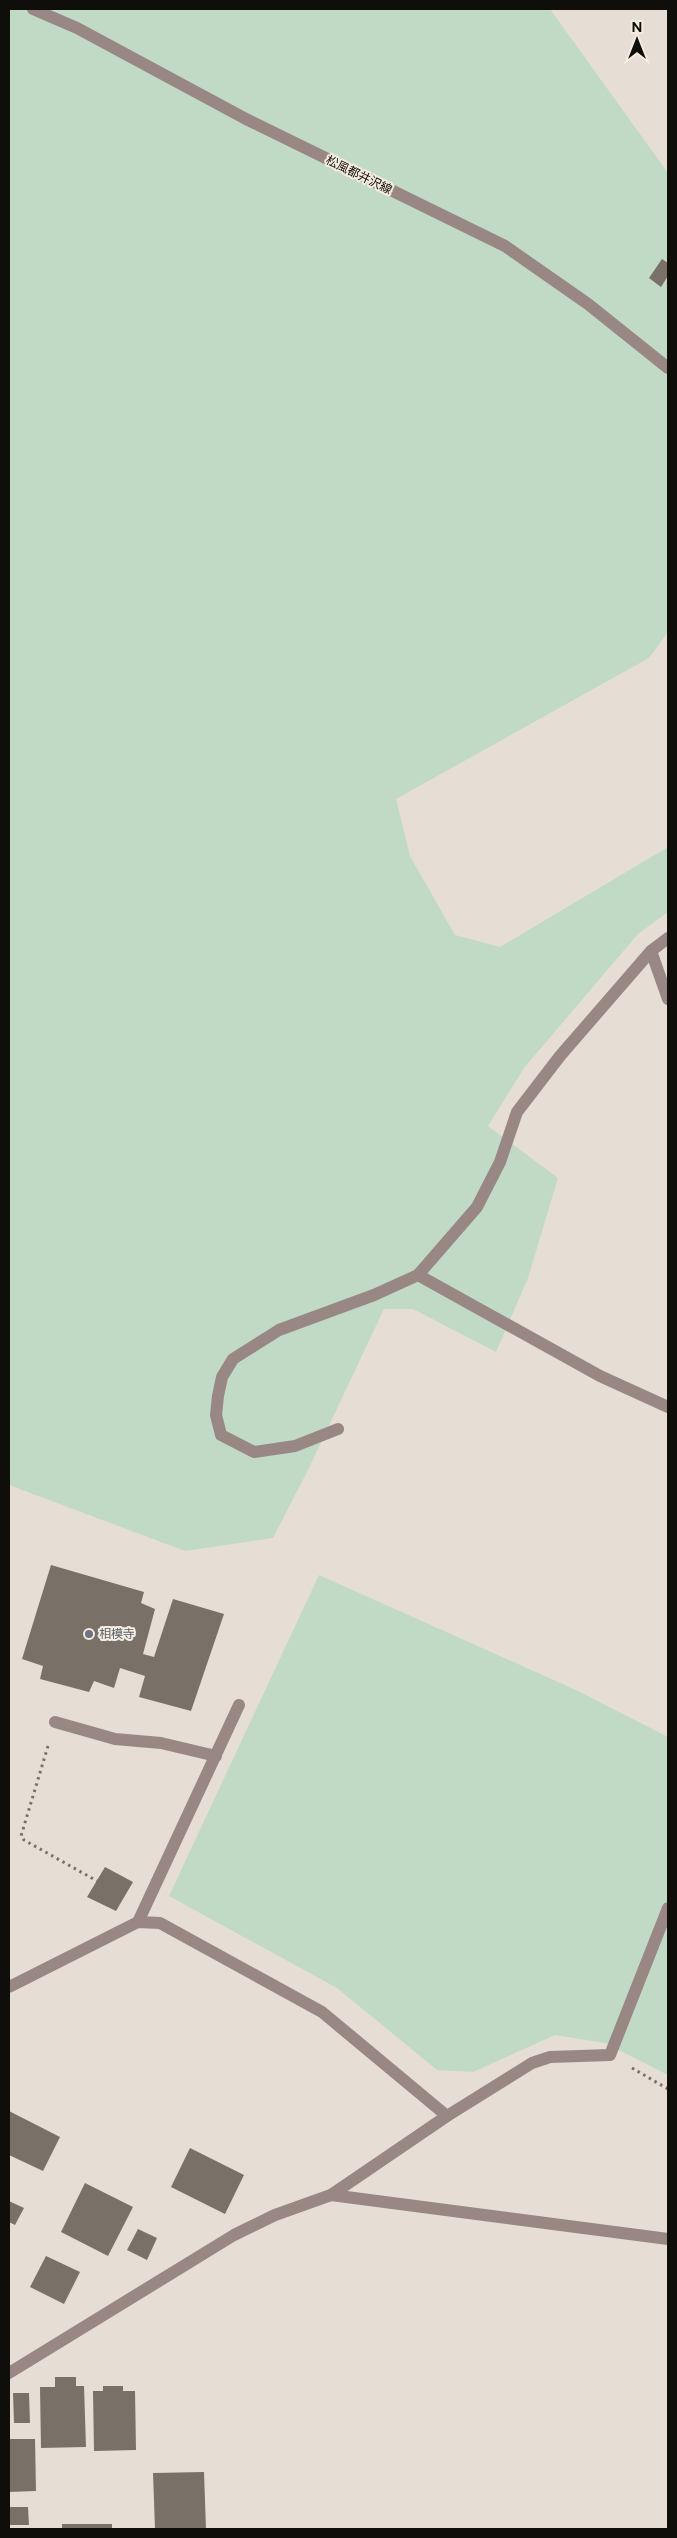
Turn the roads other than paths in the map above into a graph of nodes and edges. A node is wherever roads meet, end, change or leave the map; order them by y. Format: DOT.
graph roads {
  1 [pos="33,9"];
  2 [pos="668,368"];
  3 [pos="668,938"];
  4 [pos="651,950"];
  5 [pos="668,999"];
  6 [pos="418,1275"];
  7 [pos="668,1407"];
  8 [pos="338,1429"];
  9 [pos="239,1705"];
  10 [pos="56,1722"];
  11 [pos="216,1756"];
  12 [pos="667,1912"];
  13 [pos="138,1922"];
  14 [pos="9,1987"];
  15 [pos="447,2116"];
  16 [pos="331,2195"];
  17 [pos="668,2239"];
  18 [pos="9,2373"];
  1 -- 2 [label="street, 松風都井沢線"];
  3 -- 4 [label="street"];
  4 -- 5 [label="street"];
  4 -- 6 [label="street"];
  6 -- 7 [label="street"];
  6 -- 8 [label="street"];
  9 -- 11 [label="street"];
  10 -- 11 [label="street"];
  11 -- 13 [label="street"];
  12 -- 15 [label="street"];
  13 -- 14 [label="street"];
  13 -- 15 [label="street"];
  15 -- 16 [label="street"];
  16 -- 17 [label="street"];
  16 -- 18 [label="street"];
}
